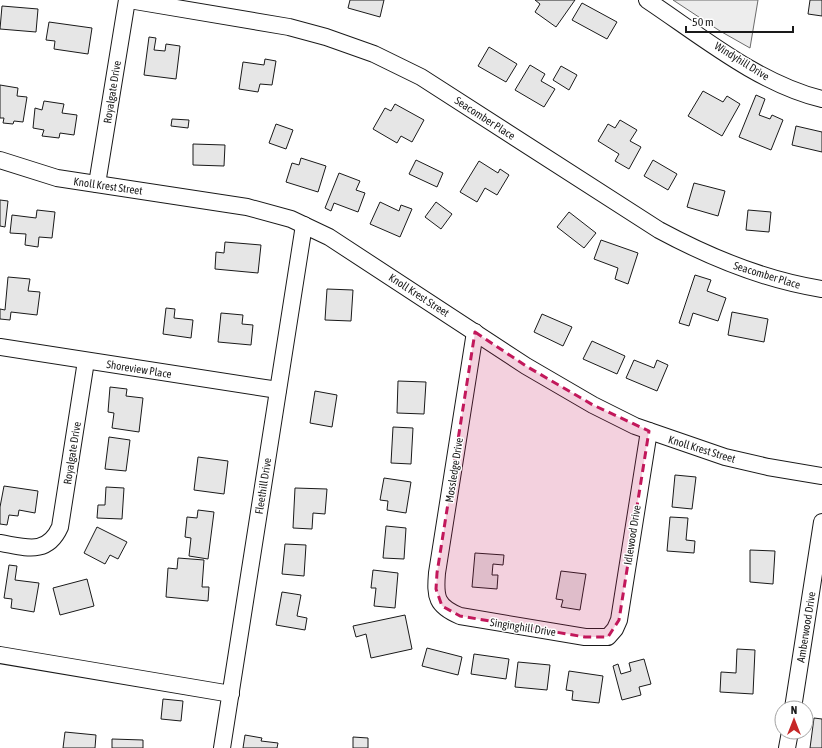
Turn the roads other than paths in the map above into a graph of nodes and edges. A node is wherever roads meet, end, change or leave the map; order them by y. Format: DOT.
graph roads {
  1 [pos="128,0"];
  2 [pos="647,0"];
  3 [pos="822,100"];
  4 [pos="0,160"];
  5 [pos="97,184"];
  6 [pos="304,225"];
  7 [pos="822,289"];
  8 [pos="476,332"];
  9 [pos="0,347"];
  10 [pos="86,361"];
  11 [pos="278,390"];
  12 [pos="649,431"];
  13 [pos="822,476"];
  14 [pos="822,522"];
  15 [pos="0,544"];
  16 [pos="442,606"];
  17 [pos="608,636"];
  18 [pos="0,655"];
  19 [pos="231,694"];
  20 [pos="794,700"];
  21 [pos="222,748"];
  1 -- 5 [label="street, Royalgate Drive"];
  1 -- 7 [label="street, Seacomber Place"];
  2 -- 3 [label="street, Windyhill Drive"];
  4 -- 5 [label="street, Knoll Krest Street"];
  5 -- 6 [label="street, Knoll Krest Street"];
  6 -- 8 [label="street, Knoll Krest Street"];
  6 -- 11 [label="street, Fleethill Drive"];
  8 -- 12 [label="street, Knoll Krest Street"];
  8 -- 16 [label="street, Mossledge Drive"];
  9 -- 10 [label="street, Shoreview Place"];
  10 -- 11 [label="street, Shoreview Place"];
  10 -- 15 [label="street, Royalgate Drive"];
  11 -- 19 [label="street, Fleethill Drive"];
  12 -- 13 [label="street, Knoll Krest Street"];
  12 -- 17 [label="street, Idlewood Drive"];
  14 -- 20 [label="street, Amberwood Drive"];
  16 -- 17 [label="street, Singinghill Drive"];
  18 -- 19 [label="street"];
  19 -- 21 [label="street, Fleethill Drive"];
}
